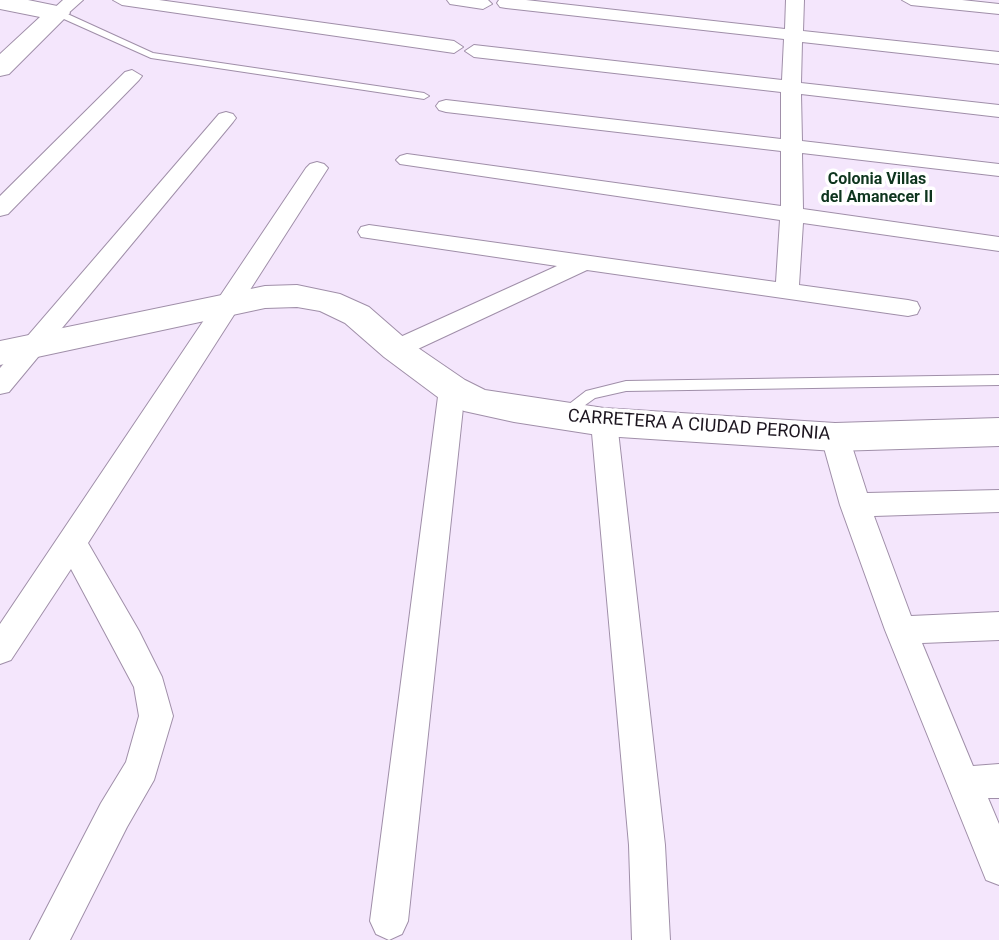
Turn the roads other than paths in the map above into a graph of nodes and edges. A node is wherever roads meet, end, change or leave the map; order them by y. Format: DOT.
graph roads {
  1 [pos="122,0"];
  2 [pos="456,0"];
  3 [pos="795,0"];
  4 [pos="911,0"];
  5 [pos="0,2"];
  6 [pos="506,3"];
  7 [pos="483,4"];
  8 [pos="66,7"];
  9 [pos="999,9"];
  10 [pos="794,35"];
  11 [pos="454,47"];
  12 [pos="474,51"];
  13 [pos="999,58"];
  14 [pos="0,68"];
  15 [pos="132,76"];
  16 [pos="790,88"];
  17 [pos="424,96"];
  18 [pos="446,106"];
  19 [pos="999,111"];
  20 [pos="226,118"];
  21 [pos="792,146"];
  22 [pos="407,160"];
  23 [pos="317,168"];
  24 [pos="999,170"];
  25 [pos="0,209"];
  26 [pos="792,214"];
  27 [pos="369,232"];
  28 [pos="999,244"];
  29 [pos="585,262"];
  30 [pos="787,292"];
  31 [pos="223,307"];
  32 [pos="908,308"];
  33 [pos="36,344"];
  34 [pos="396,349"];
  35 [pos="0,354"];
  36 [pos="999,380"];
  37 [pos="0,385"];
  38 [pos="452,390"];
  39 [pos="561,416"];
  40 [pos="604,422"];
  41 [pos="999,432"];
  42 [pos="835,437"];
  43 [pos="999,500"];
  44 [pos="854,505"];
  45 [pos="73,544"];
  46 [pos="999,626"];
  47 [pos="901,630"];
  48 [pos="0,650"];
  49 [pos="999,781"];
  50 [pos="963,783"];
  51 [pos="999,867"];
  52 [pos="388,921"];
  53 [pos="49,940"];
  54 [pos="651,940"];
  1 -- 11 [label="street"];
  2 -- 7 [label="street"];
  3 -- 10 [label="street"];
  4 -- 9 [label="street"];
  5 -- 8 [label="main road"];
  6 -- 10 [label="street"];
  8 -- 14 [label="main road"];
  8 -- 17 [label="lane"];
  10 -- 13 [label="street"];
  10 -- 16 [label="street"];
  12 -- 16 [label="street"];
  15 -- 25 [label="street"];
  16 -- 19 [label="street"];
  16 -- 21 [label="street"];
  18 -- 21 [label="street"];
  20 -- 33 [label="street"];
  21 -- 24 [label="street"];
  21 -- 26 [label="street"];
  22 -- 26 [label="street"];
  23 -- 31 [label="street"];
  26 -- 28 [label="street"];
  26 -- 30 [label="street"];
  27 -- 29 [label="street"];
  29 -- 30 [label="street"];
  29 -- 34 [label="street"];
  30 -- 32 [label="street"];
  31 -- 33 [label="main road, CARRETERA A CIUDAD PERONIA"];
  31 -- 34 [label="main road, CARRETERA A CIUDAD PERONIA"];
  31 -- 45 [label="street"];
  33 -- 35 [label="main road, CARRETERA A CIUDAD PERONIA"];
  33 -- 37 [label="street"];
  34 -- 38 [label="main road, CARRETERA A CIUDAD PERONIA"];
  36 -- 39 [label="lane"];
  38 -- 39 [label="main road, CARRETERA A CIUDAD PERONIA"];
  38 -- 52 [label="street"];
  39 -- 40 [label="main road, CARRETERA A CIUDAD PERONIA"];
  40 -- 42 [label="main road, CARRETERA A CIUDAD PERONIA"];
  40 -- 54 [label="street"];
  41 -- 42 [label="main road, CARRETERA A CIUDAD PERONIA"];
  42 -- 44 [label="street"];
  43 -- 44 [label="street"];
  44 -- 47 [label="street"];
  45 -- 48 [label="street"];
  45 -- 53 [label="street"];
  46 -- 47 [label="street"];
  47 -- 50 [label="street"];
  49 -- 50 [label="street"];
  50 -- 51 [label="street"];
}
